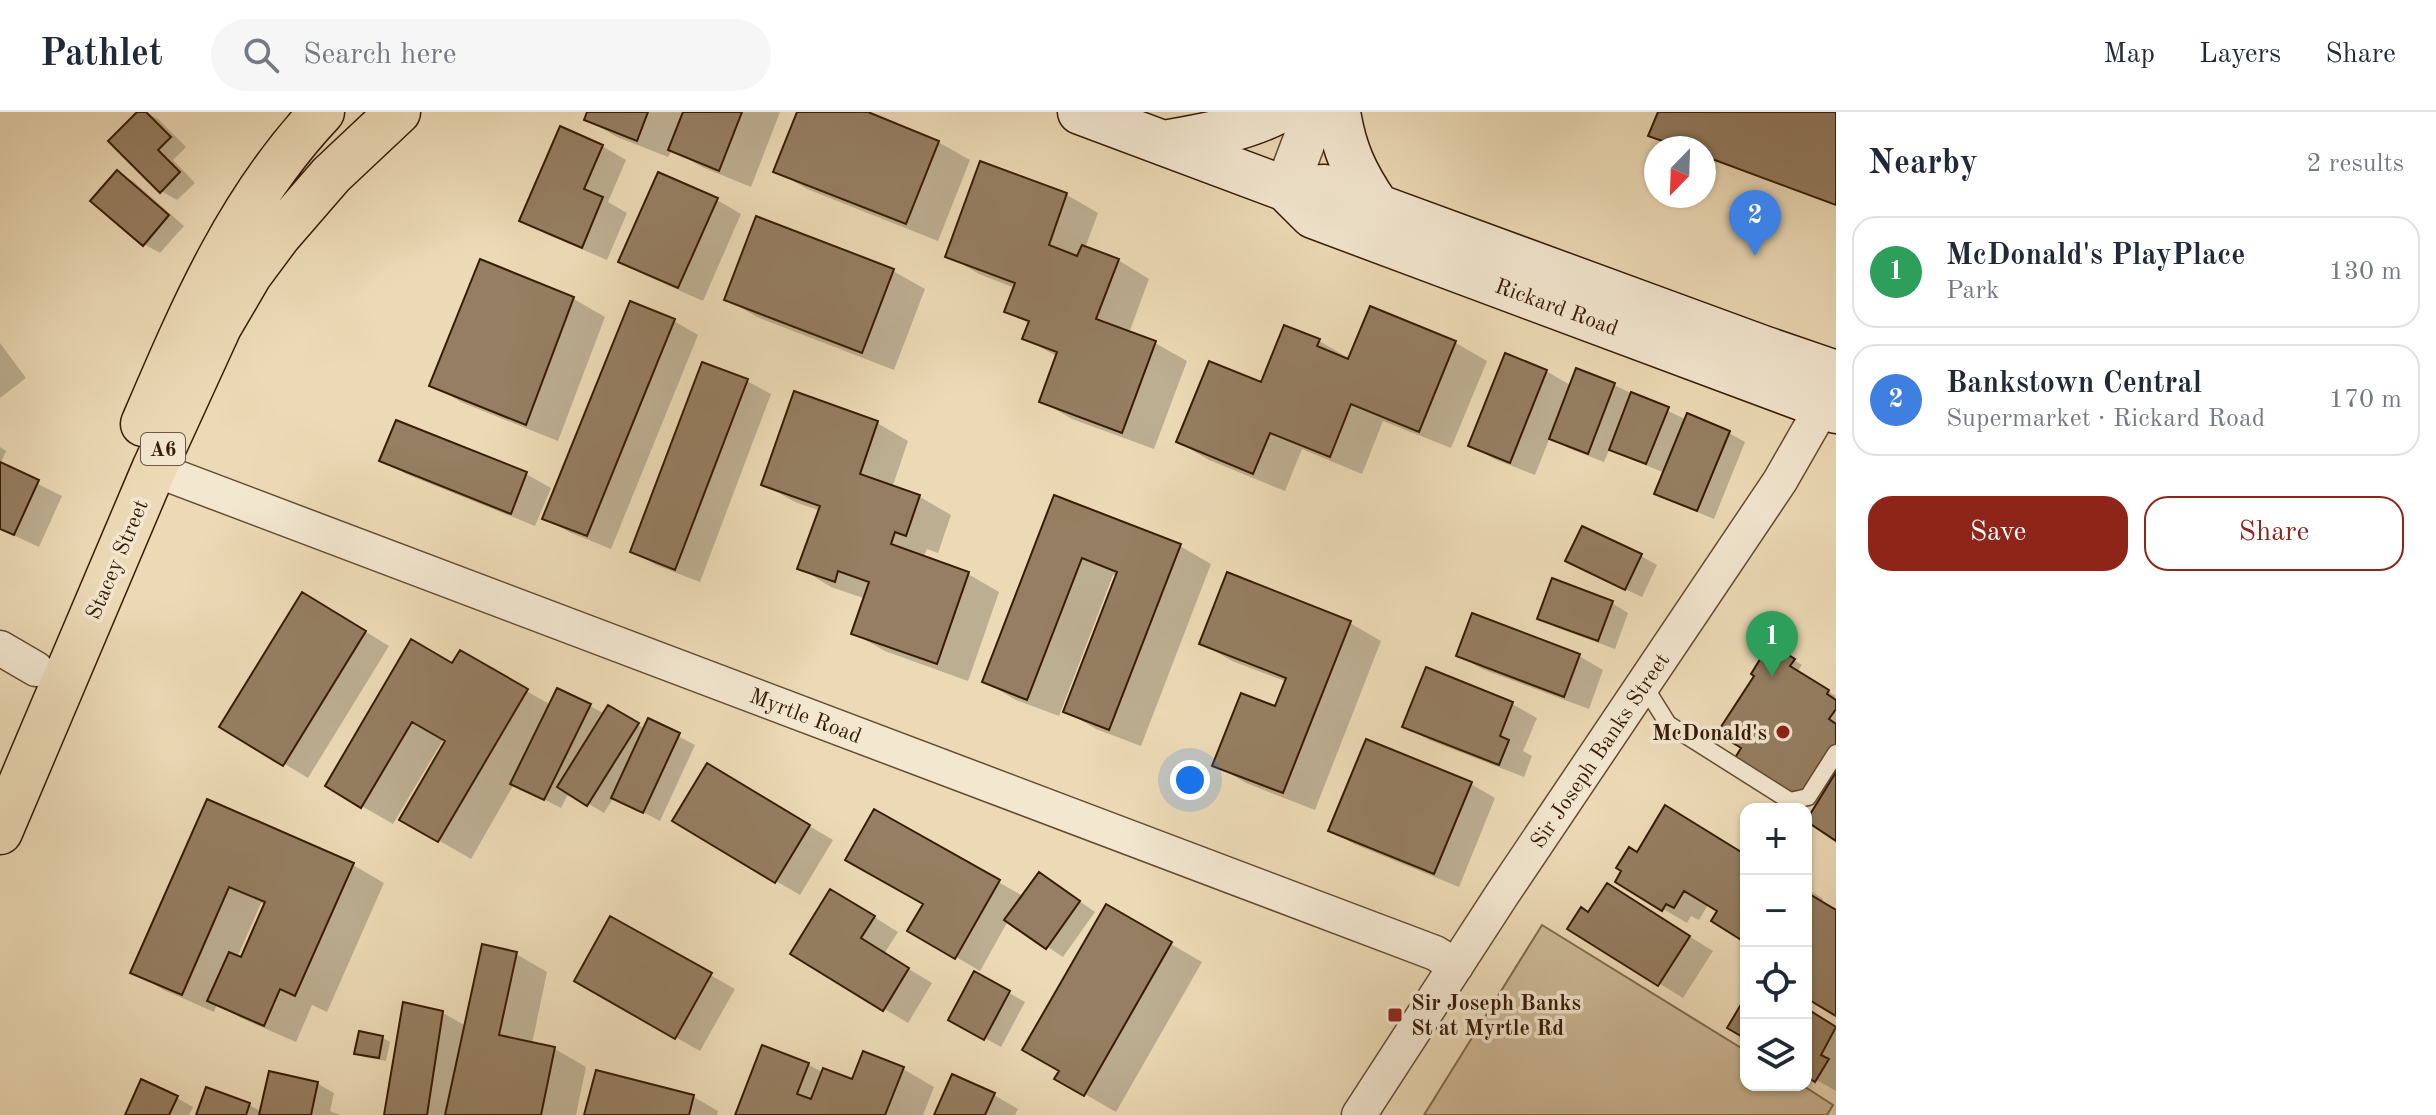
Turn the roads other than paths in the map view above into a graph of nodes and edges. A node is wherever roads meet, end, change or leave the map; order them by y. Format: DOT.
graph roads {
  1 [pos="322,112"];
  2 [pos="398,112"];
  3 [pos="1080,112"];
  4 [pos="1277,112"];
  5 [pos="1315,112"];
  6 [pos="1338,112"];
  7 [pos="1161,144"];
  8 [pos="1286,189"];
  9 [pos="1377,206"];
  10 [pos="1833,394"];
  11 [pos="154,469"];
  12 [pos="18,659"];
  13 [pos="1643,684"];
  14 [pos="1836,753"];
  15 [pos="0,754"];
  16 [pos="0,832"];
  17 [pos="1456,966"];
  18 [pos="1359,1115"];
  1 -- 12 [label="highway, Stacey Street / A6"];
  2 -- 11 [label="highway, Stacey Street / A6"];
  3 -- 7 [label="main road, Rickard Road"];
  4 -- 7 [label="main road"];
  5 -- 8 [label="street"];
  6 -- 9 [label="main road"];
  7 -- 8 [label="main road, Rickard Road"];
  8 -- 9 [label="main road, Rickard Road"];
  8 -- 10 [label="main road, Rickard Road"];
  9 -- 10 [label="main road, Rickard Road"];
  10 -- 13 [label="street, Sir Joseph Banks Street"];
  11 -- 16 [label="highway, Stacey Street / A6"];
  11 -- 17 [label="street, Myrtle Road"];
  12 -- 15 [label="highway, Stacey Street / A6"];
  13 -- 14 [label="lane"];
  13 -- 17 [label="street, Sir Joseph Banks Street"];
  17 -- 18 [label="street, Sir Joseph Banks Street"];
}
